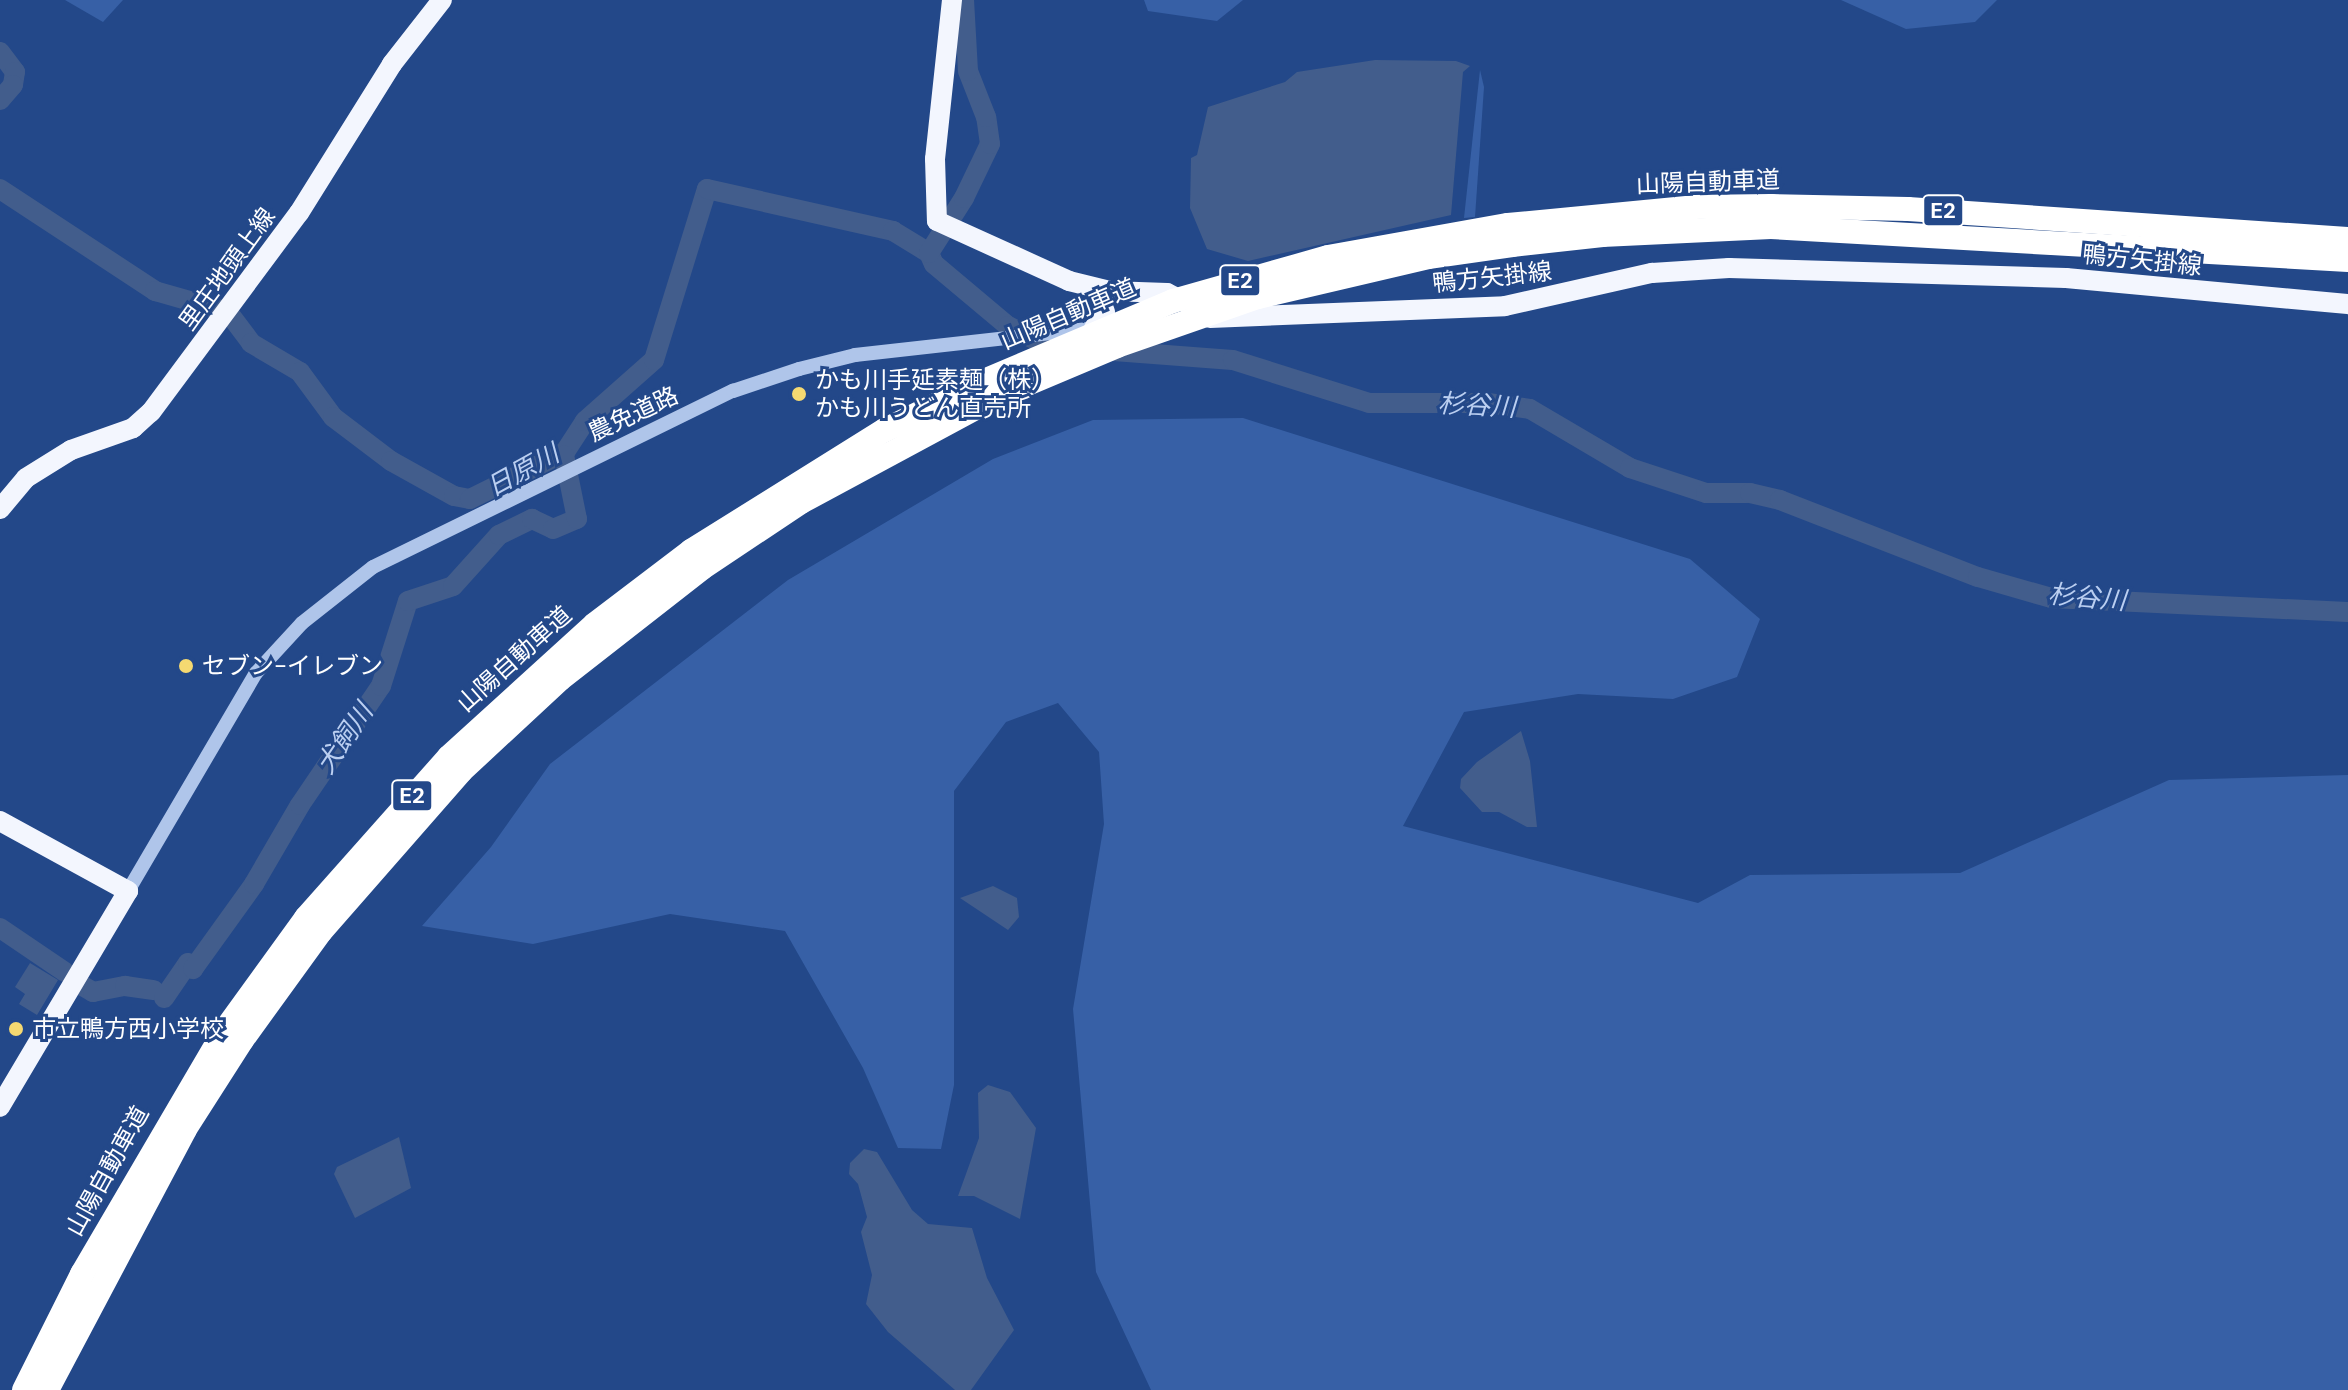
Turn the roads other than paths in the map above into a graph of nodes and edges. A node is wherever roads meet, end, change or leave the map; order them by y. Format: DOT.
graph roads {
  1 [pos="442,0"];
  2 [pos="952,0"];
  3 [pos="2189,238"];
  4 [pos="2348,239"];
  5 [pos="2348,260"];
  6 [pos="1097,290"];
  7 [pos="2348,304"];
  8 [pos="1194,319"];
  9 [pos="1094,328"];
  10 [pos="990,389"];
  11 [pos="0,509"];
  12 [pos="0,821"];
  13 [pos="128,891"];
  14 [pos="0,1107"];
  15 [pos="24,1390"];
  16 [pos="47,1390"];
  1 -- 11 [label="main road, 里庄地頭上線"];
  2 -- 6 [label="main road"];
  3 -- 4 [label="highway, 山陽自動車道 / E2"];
  3 -- 5 [label="highway, 山陽自動車道 / E2"];
  3 -- 10 [label="highway, 山陽自動車道 / E2, bridge"];
  6 -- 8 [label="main road"];
  6 -- 9 [label="main road"];
  7 -- 8 [label="main road, 鴨方矢掛線"];
  8 -- 9 [label="street, 農免道路"];
  9 -- 13 [label="street, 農免道路"];
  10 -- 15 [label="highway, 山陽自動車道 / E2"];
  10 -- 16 [label="highway, 山陽自動車道 / E2"];
  12 -- 13 [label="main road"];
  13 -- 14 [label="main road"];
}
